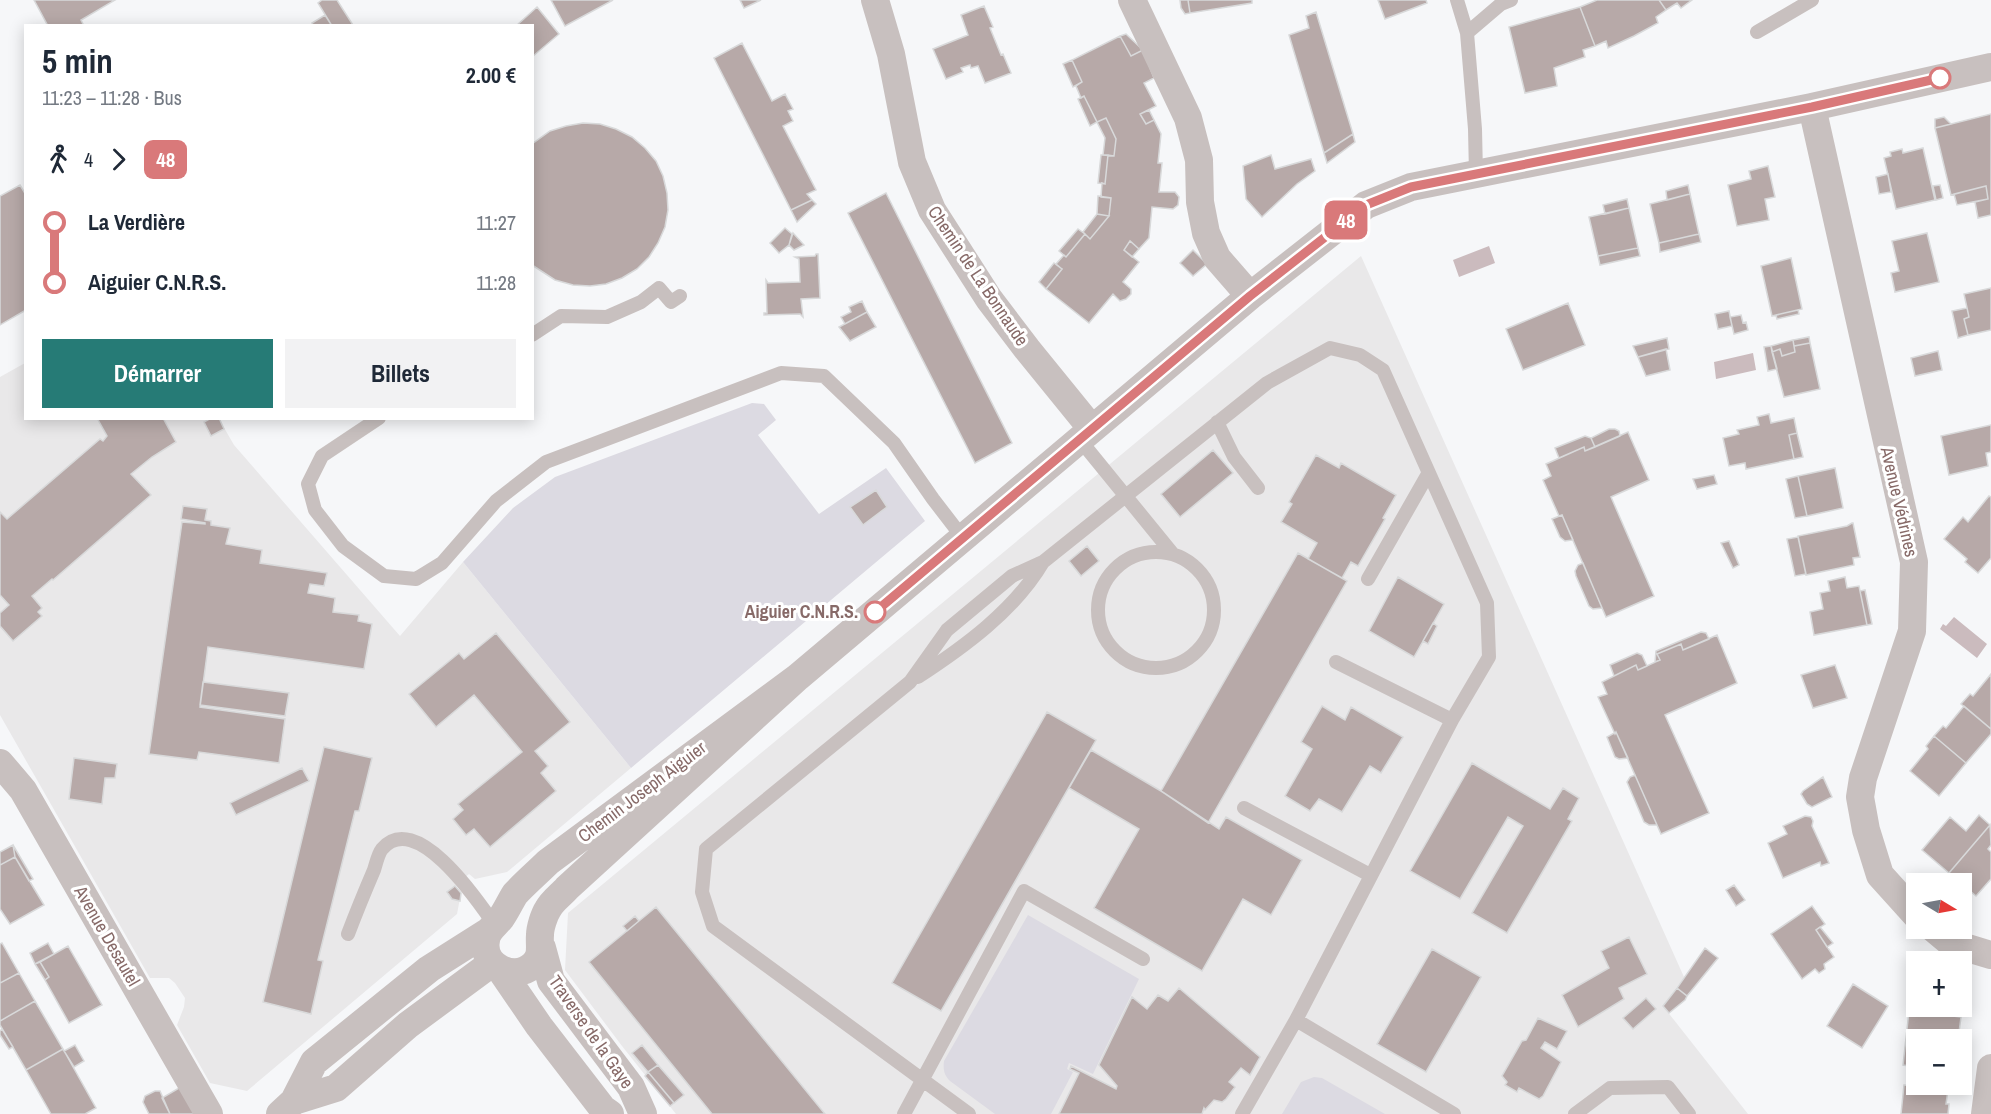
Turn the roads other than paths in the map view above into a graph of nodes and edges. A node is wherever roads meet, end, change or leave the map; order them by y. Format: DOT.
graph roads {
  1 [pos="875,0"];
  2 [pos="1132,0"];
  3 [pos="1457,0"];
  4 [pos="1511,0"];
  5 [pos="1812,0"];
  6 [pos="1467,33"];
  7 [pos="1756,33"];
  8 [pos="1991,67"];
  9 [pos="1812,107"];
  10 [pos="1476,174"];
  11 [pos="680,296"];
  12 [pos="1250,296"];
  13 [pos="534,334"];
  14 [pos="376,420"];
  15 [pos="1217,422"];
  16 [pos="1086,435"];
  17 [pos="1428,474"];
  18 [pos="1258,488"];
  19 [pos="1124,496"];
  20 [pos="963,538"];
  21 [pos="1172,553"];
  22 [pos="1043,562"];
  23 [pos="1368,579"];
  24 [pos="1336,662"];
  25 [pos="798,677"];
  26 [pos="910,682"];
  27 [pos="1452,720"];
  28 [pos="0,763"];
  29 [pos="1244,808"];
  30 [pos="1370,875"];
  31 [pos="1906,904"];
  32 [pos="494,925"];
  33 [pos="348,934"];
  34 [pos="1946,939"];
  35 [pos="541,941"];
  36 [pos="1991,955"];
  37 [pos="1143,959"];
  38 [pos="496,966"];
  39 [pos="1296,1020"];
  40 [pos="1991,1068"];
  41 [pos="922,1080"];
  42 [pos="290,1109"];
  43 [pos="209,1114"];
  44 [pos="610,1114"];
  45 [pos="643,1114"];
  46 [pos="904,1114"];
  47 [pos="969,1114"];
  48 [pos="1242,1114"];
  49 [pos="1454,1114"];
  50 [pos="1575,1114"];
  51 [pos="1689,1114"];
  52 [pos="1985,1114"];
  1 -- 16 [label="street, Chemin de La Bonnaude"];
  2 -- 12 [label="street"];
  3 -- 6 [label="lane"];
  4 -- 6 [label="lane"];
  5 -- 7 [label="lane"];
  6 -- 10 [label="lane"];
  8 -- 9 [label="street, Chemin Joseph Aiguier"];
  9 -- 10 [label="street, Chemin Joseph Aiguier"];
  9 -- 31 [label="street, Avenue Védrines"];
  10 -- 12 [label="street, Chemin Joseph Aiguier"];
  11 -- 13 [label="lane"];
  12 -- 16 [label="street, Chemin Joseph Aiguier"];
  14 -- 20 [label="lane"];
  15 -- 17 [label="lane"];
  15 -- 18 [label="lane"];
  15 -- 19 [label="lane"];
  16 -- 19 [label="lane"];
  16 -- 20 [label="street, Chemin Joseph Aiguier"];
  17 -- 23 [label="lane"];
  17 -- 27 [label="lane"];
  19 -- 21 [label="lane"];
  19 -- 22 [label="lane"];
  20 -- 25 [label="street, Chemin Joseph Aiguier"];
  21 -- 21 [label="lane"];
  22 -- 26 [label="lane"];
  22 -- 26 [label="lane"];
  24 -- 27 [label="lane"];
  25 -- 32 [label="street, Chemin Joseph Aiguier"];
  25 -- 35 [label="street, Chemin Joseph Aiguier"];
  26 -- 41 [label="lane"];
  27 -- 30 [label="lane"];
  28 -- 43 [label="street, Avenue Desautel"];
  29 -- 30 [label="lane"];
  30 -- 39 [label="lane"];
  32 -- 33 [label="lane"];
  32 -- 35 [label="street"];
  32 -- 38 [label="street"];
  32 -- 42 [label="street, Chemin Joseph Aiguier"];
  34 -- 36 [label="street"];
  35 -- 38 [label="street, Chemin Joseph Aiguier"];
  35 -- 45 [label="street, Traverse de la Gaye"];
  37 -- 41 [label="lane"];
  38 -- 42 [label="street, Chemin Joseph Aiguier"];
  38 -- 44 [label="street, Traverse de la Gaye"];
  39 -- 48 [label="lane"];
  39 -- 49 [label="lane"];
  40 -- 52 [label="street"];
  41 -- 46 [label="lane"];
  41 -- 47 [label="lane"];
  50 -- 51 [label="lane"];
}
